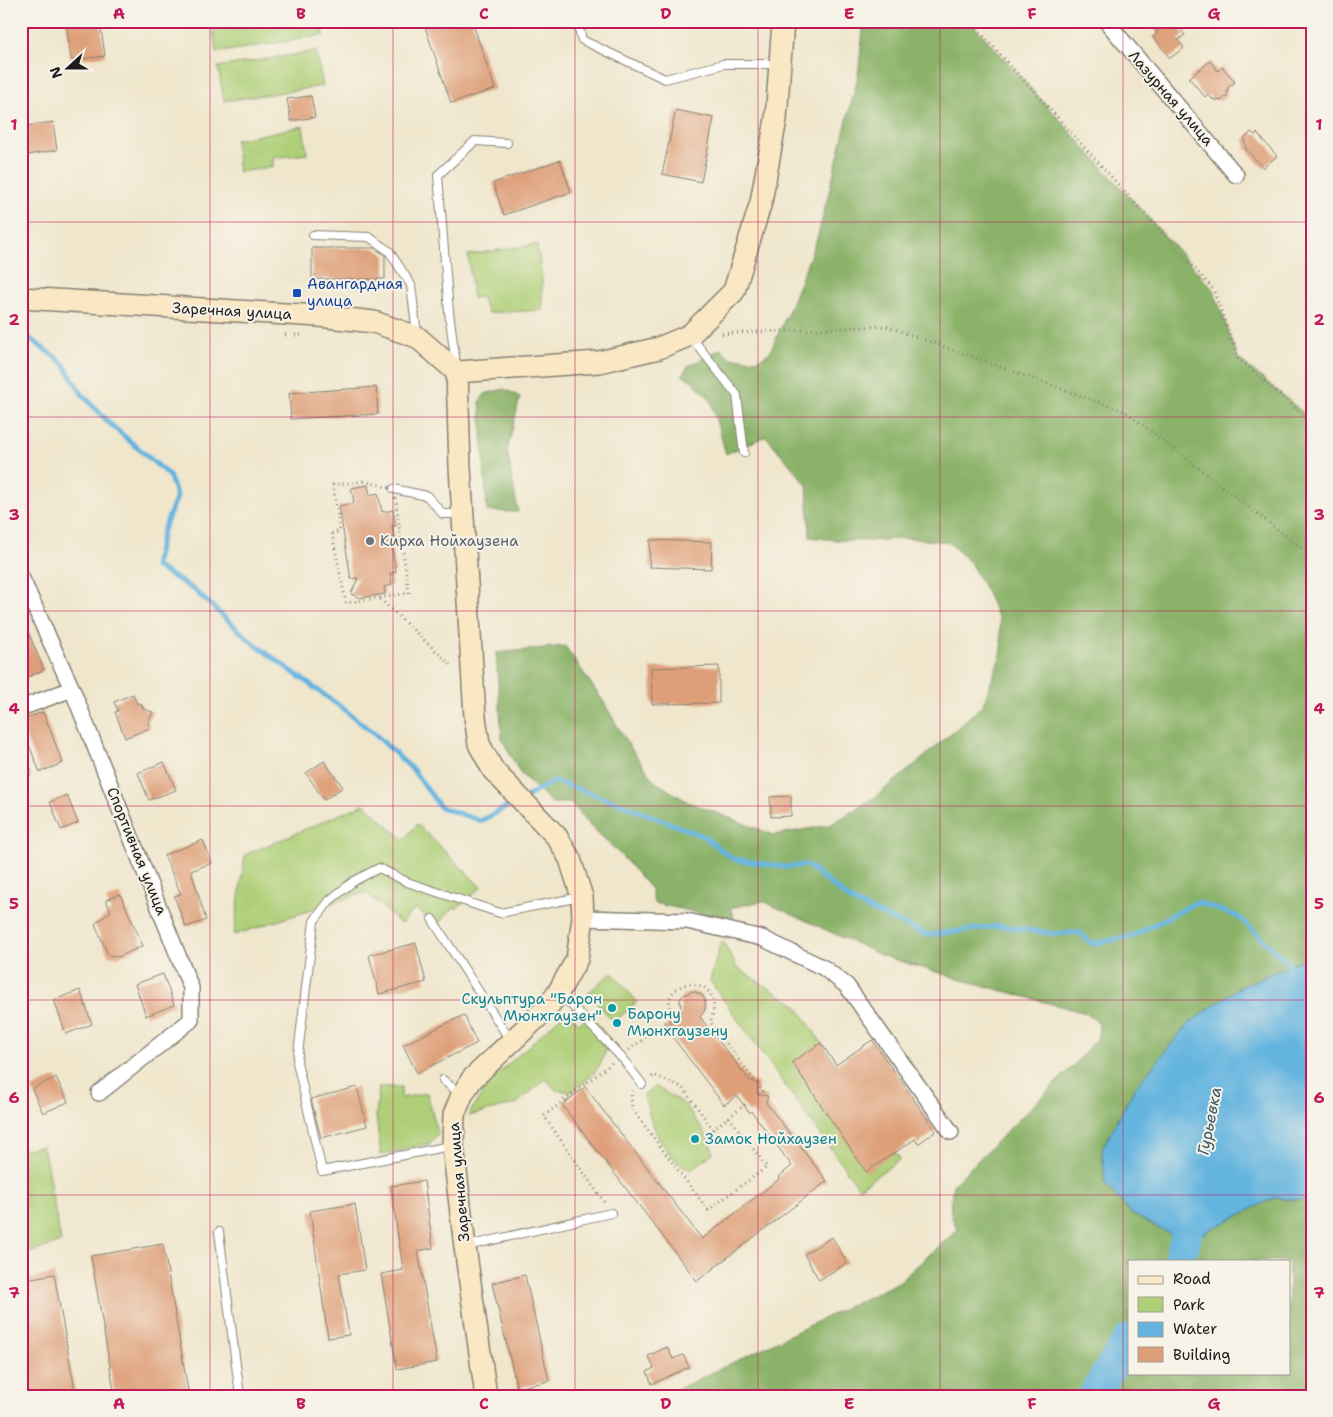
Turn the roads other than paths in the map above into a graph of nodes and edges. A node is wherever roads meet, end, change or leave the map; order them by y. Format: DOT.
graph roads {
  1 [pos="577,21"];
  2 [pos="784,21"];
  3 [pos="1106,21"];
  4 [pos="781,64"];
  5 [pos="507,143"];
  6 [pos="1236,175"];
  7 [pos="313,236"];
  8 [pos="21,298"];
  9 [pos="690,335"];
  10 [pos="417,337"];
  11 [pos="457,372"];
  12 [pos="744,453"];
  13 [pos="394,489"];
  14 [pos="463,513"];
  15 [pos="21,577"];
  16 [pos="72,689"];
  17 [pos="21,708"];
  18 [pos="21,758"];
  19 [pos="26,772"];
  20 [pos="582,897"];
  21 [pos="583,918"];
  22 [pos="432,919"];
  23 [pos="559,991"];
  24 [pos="511,1042"];
  25 [pos="443,1080"];
  26 [pos="642,1084"];
  27 [pos="99,1093"];
  28 [pos="462,1095"];
  29 [pos="951,1132"];
  30 [pos="453,1146"];
  31 [pos="611,1213"];
  32 [pos="220,1232"];
  33 [pos="465,1247"];
  34 [pos="482,1395"];
  35 [pos="240,1396"];
  1 -- 4 [label="lane"];
  2 -- 4 [label="main road"];
  3 -- 6 [label="street, Лазурная улица"];
  4 -- 9 [label="main road"];
  5 -- 11 [label="lane"];
  7 -- 10 [label="lane"];
  8 -- 10 [label="main road, Заречная улица"];
  9 -- 11 [label="main road"];
  9 -- 12 [label="lane"];
  10 -- 11 [label="main road, Заречная улица"];
  11 -- 14 [label="main road, Заречная улица"];
  13 -- 14 [label="lane"];
  14 -- 20 [label="main road, Заречная улица"];
  15 -- 16 [label="street, Спортивная улица"];
  16 -- 17 [label="street"];
  16 -- 27 [label="street, Спортивная улица"];
  18 -- 19 [label="lane"];
  20 -- 21 [label="main road, Заречная улица"];
  20 -- 30 [label="lane"];
  21 -- 23 [label="main road, Заречная улица"];
  21 -- 29 [label="street"];
  22 -- 24 [label="lane"];
  23 -- 24 [label="main road, Заречная улица"];
  23 -- 26 [label="lane"];
  24 -- 28 [label="main road, Заречная улица"];
  25 -- 28 [label="lane"];
  28 -- 30 [label="main road, Заречная улица"];
  30 -- 33 [label="main road, Заречная улица"];
  31 -- 33 [label="lane"];
  32 -- 35 [label="lane"];
  33 -- 34 [label="main road, Заречная улица"];
}
